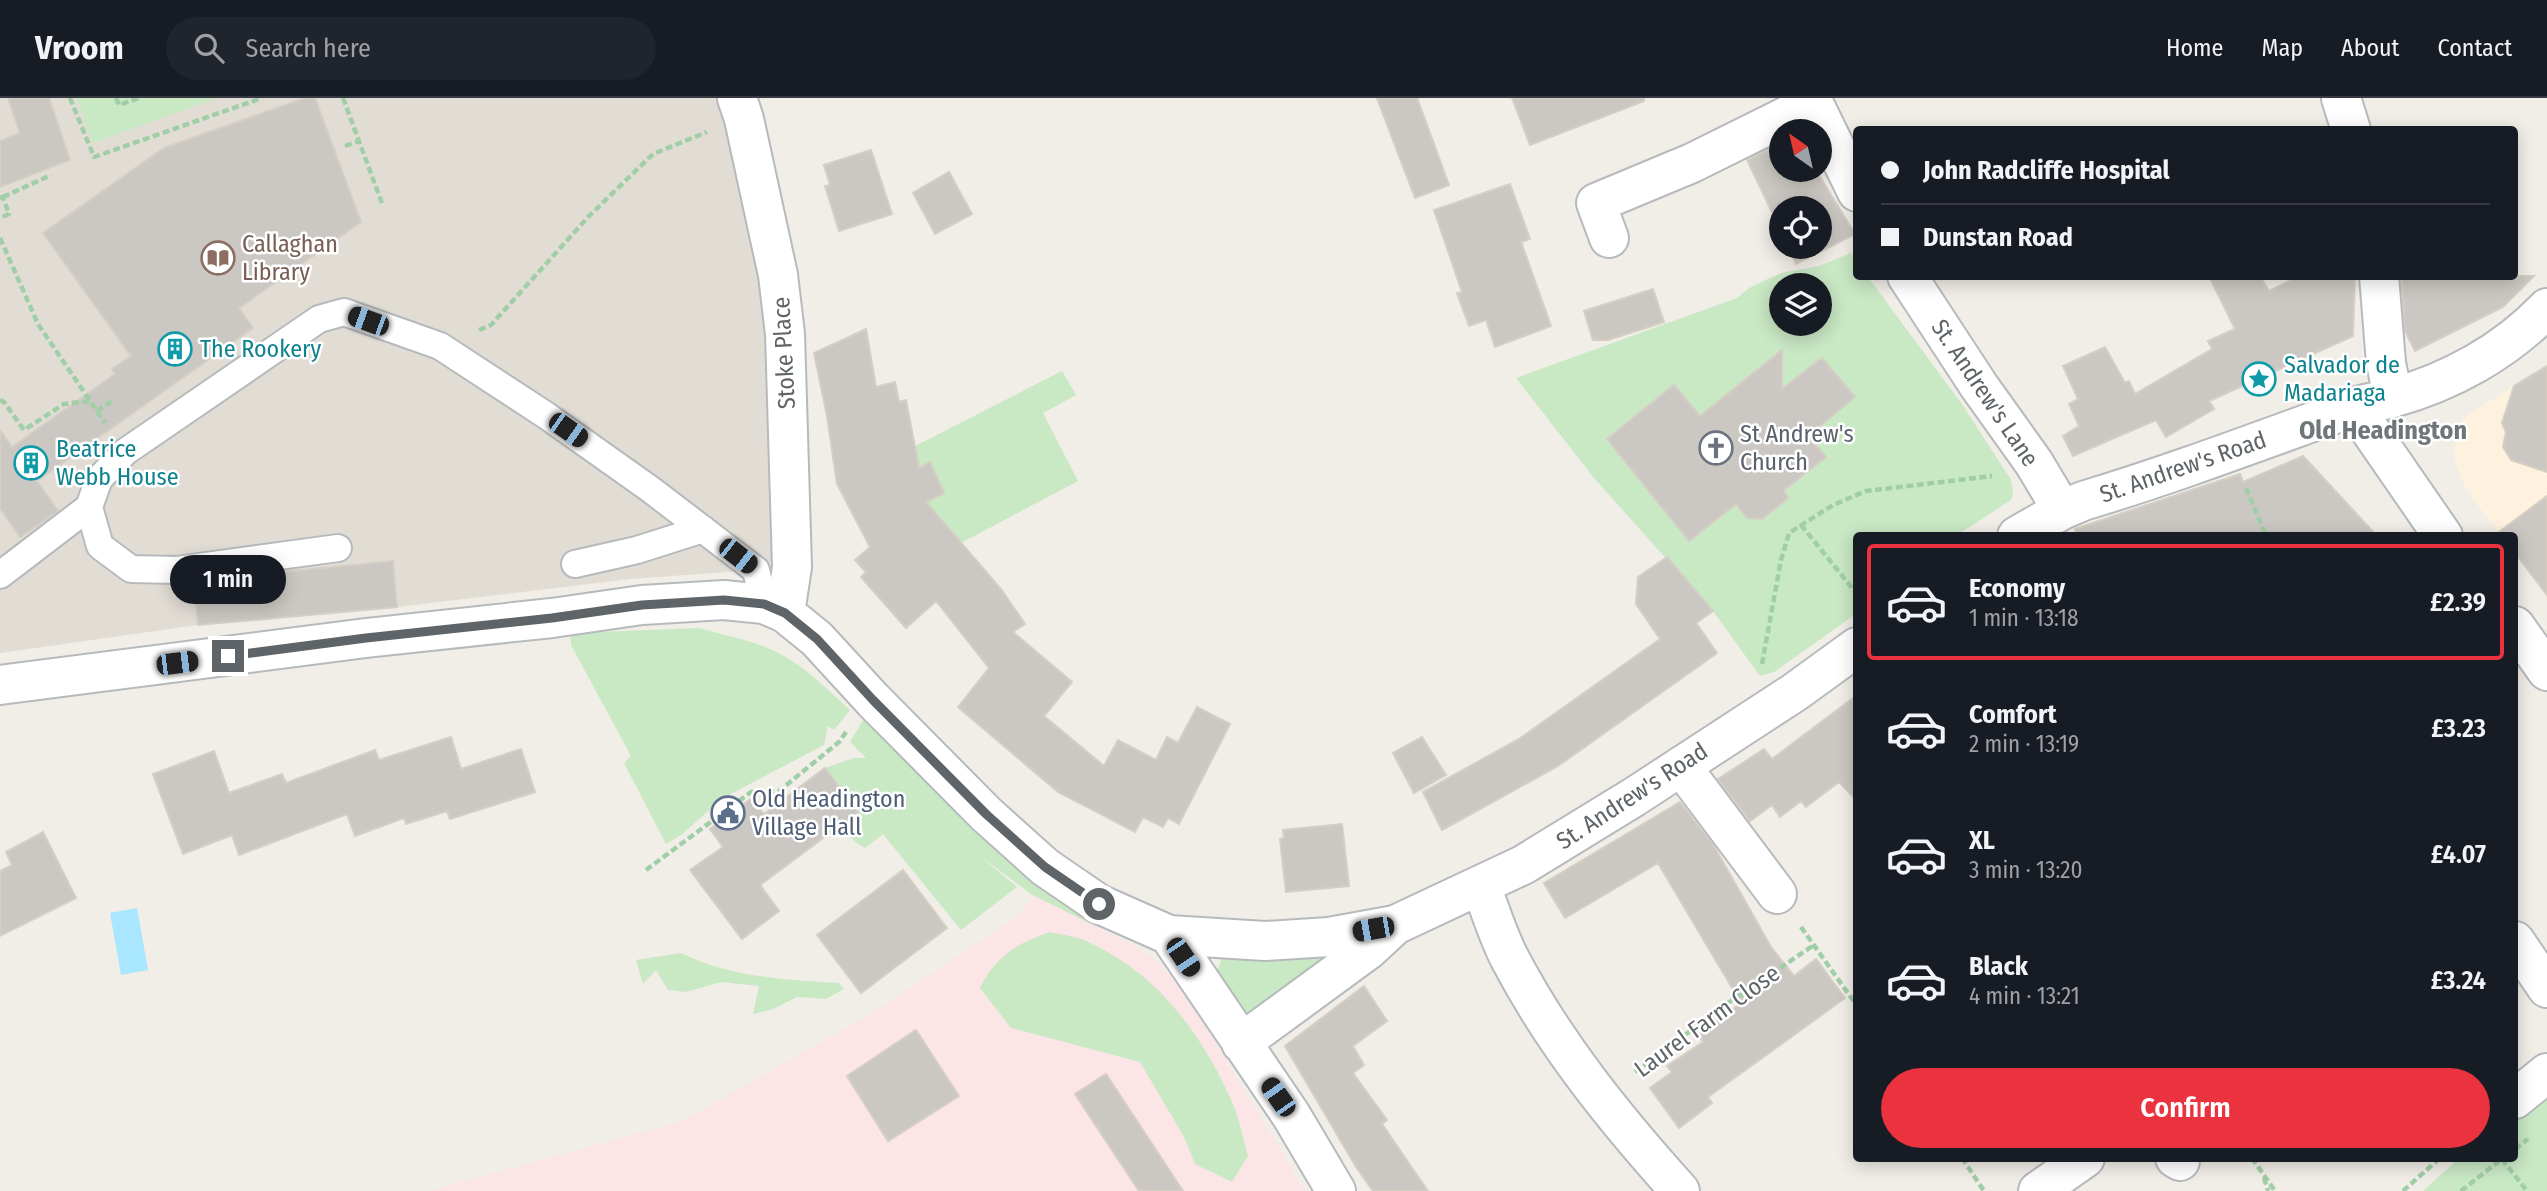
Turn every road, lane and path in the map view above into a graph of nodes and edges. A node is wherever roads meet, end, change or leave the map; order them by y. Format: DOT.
graph roads {
  1 [pos="70,98"];
  2 [pos="116,98"];
  3 [pos="139,98"];
  4 [pos="262,98"];
  5 [pos="343,98"];
  6 [pos="2341,98"];
  7 [pos="1812,100"];
  8 [pos="741,108"];
  9 [pos="2350,126"];
  10 [pos="359,141"];
  11 [pos="345,146"];
  12 [pos="51,175"];
  13 [pos="1853,184"];
  14 [pos="2,198"];
  15 [pos="383,206"];
  16 [pos="0,218"];
  17 [pos="0,238"];
  18 [pos="1609,238"];
  19 [pos="1911,280"];
  20 [pos="2379,280"];
  21 [pos="2547,308"];
  22 [pos="440,346"];
  23 [pos="2393,398"];
  24 [pos="115,399"];
  25 [pos="0,400"];
  26 [pos="90,401"];
  27 [pos="2354,407"];
  28 [pos="97,411"];
  29 [pos="125,452"];
  30 [pos="2034,463"];
  31 [pos="2245,484"];
  32 [pos="89,507"];
  33 [pos="2062,510"];
  34 [pos="1801,525"];
  35 [pos="703,529"];
  36 [pos="2024,532"];
  37 [pos="2264,532"];
  38 [pos="2440,532"];
  39 [pos="338,548"];
  40 [pos="575,564"];
  41 [pos="0,575"];
  42 [pos="1853,589"];
  43 [pos="775,608"];
  44 [pos="2518,630"];
  45 [pos="1853,650"];
  46 [pos="2547,671"];
  47 [pos="0,685"];
  48 [pos="1761,712"];
  49 [pos="839,742"];
  50 [pos="1681,766"];
  51 [pos="646,870"];
  52 [pos="1481,885"];
  53 [pos="1777,894"];
  54 [pos="1395,925"];
  55 [pos="1169,936"];
  56 [pos="1814,945"];
  57 [pos="2518,945"];
  58 [pos="2547,988"];
  59 [pos="1853,1000"];
  60 [pos="1241,1044"];
  61 [pos="2547,1073"];
  62 [pos="2518,1096"];
  63 [pos="1600,1098"];
  64 [pos="1965,1162"];
  65 [pos="2079,1162"];
  66 [pos="2254,1162"];
  67 [pos="2436,1162"];
  68 [pos="2498,1162"];
  69 [pos="2504,1162"];
  70 [pos="2262,1174"];
  71 [pos="1336,1191"];
  72 [pos="1680,1191"];
  73 [pos="1984,1191"];
  74 [pos="2038,1191"];
  75 [pos="2268,1191"];
  76 [pos="2274,1191"];
  77 [pos="2403,1191"];
  78 [pos="2461,1191"];
  79 [pos="2526,1191"];
  1 -- 4 [label="path"];
  2 -- 3 [label="path"];
  5 -- 10 [label="path"];
  6 -- 9 [label="street"];
  7 -- 13 [label="street"];
  7 -- 18 [label="street"];
  8 -- 22 [label="path"];
  8 -- 43 [label="street, Stoke Place"];
  10 -- 11 [label="path"];
  10 -- 15 [label="path"];
  12 -- 14 [label="path"];
  14 -- 16 [label="path"];
  17 -- 26 [label="path"];
  19 -- 30 [label="street, St. Andrew's Lane"];
  20 -- 23 [label="street"];
  21 -- 23 [label="street, St. Andrew's Road"];
  22 -- 29 [label="lane"];
  22 -- 35 [label="lane"];
  23 -- 27 [label="street, St. Andrew's Road"];
  24 -- 28 [label="path"];
  25 -- 26 [label="path"];
  26 -- 28 [label="path"];
  27 -- 33 [label="street, St. Andrew's Road"];
  27 -- 38 [label="street"];
  28 -- 29 [label="path"];
  29 -- 32 [label="lane"];
  30 -- 33 [label="street, St. Andrew's Lane"];
  30 -- 34 [label="path"];
  31 -- 37 [label="path"];
  32 -- 39 [label="lane"];
  32 -- 41 [label="lane"];
  33 -- 36 [label="street, St. Andrew's Road"];
  34 -- 42 [label="path"];
  34 -- 48 [label="path"];
  35 -- 40 [label="lane"];
  35 -- 43 [label="lane"];
  43 -- 47 [label="street"];
  43 -- 55 [label="street, St. Andrew's Road"];
  44 -- 46 [label="street"];
  45 -- 48 [label="street, St. Andrew's Road"];
  48 -- 50 [label="street, St. Andrew's Road"];
  49 -- 51 [label="path"];
  50 -- 52 [label="street, St. Andrew's Road"];
  50 -- 53 [label="street"];
  52 -- 54 [label="street, St. Andrew's Road"];
  52 -- 63 [label="street"];
  53 -- 56 [label="path"];
  54 -- 55 [label="street, St. Andrew's Road"];
  54 -- 60 [label="street, St. Andrew's Road"];
  55 -- 60 [label="street"];
  56 -- 59 [label="path"];
  56 -- 63 [label="path, Laurel Farm Close"];
  57 -- 58 [label="street"];
  60 -- 71 [label="street"];
  61 -- 62 [label="street"];
  63 -- 72 [label="street"];
  64 -- 73 [label="path"];
  65 -- 74 [label="street"];
  66 -- 70 [label="path"];
  67 -- 77 [label="path"];
  68 -- 78 [label="path"];
  69 -- 79 [label="path"];
  70 -- 75 [label="path"];
  70 -- 76 [label="path"];
}
